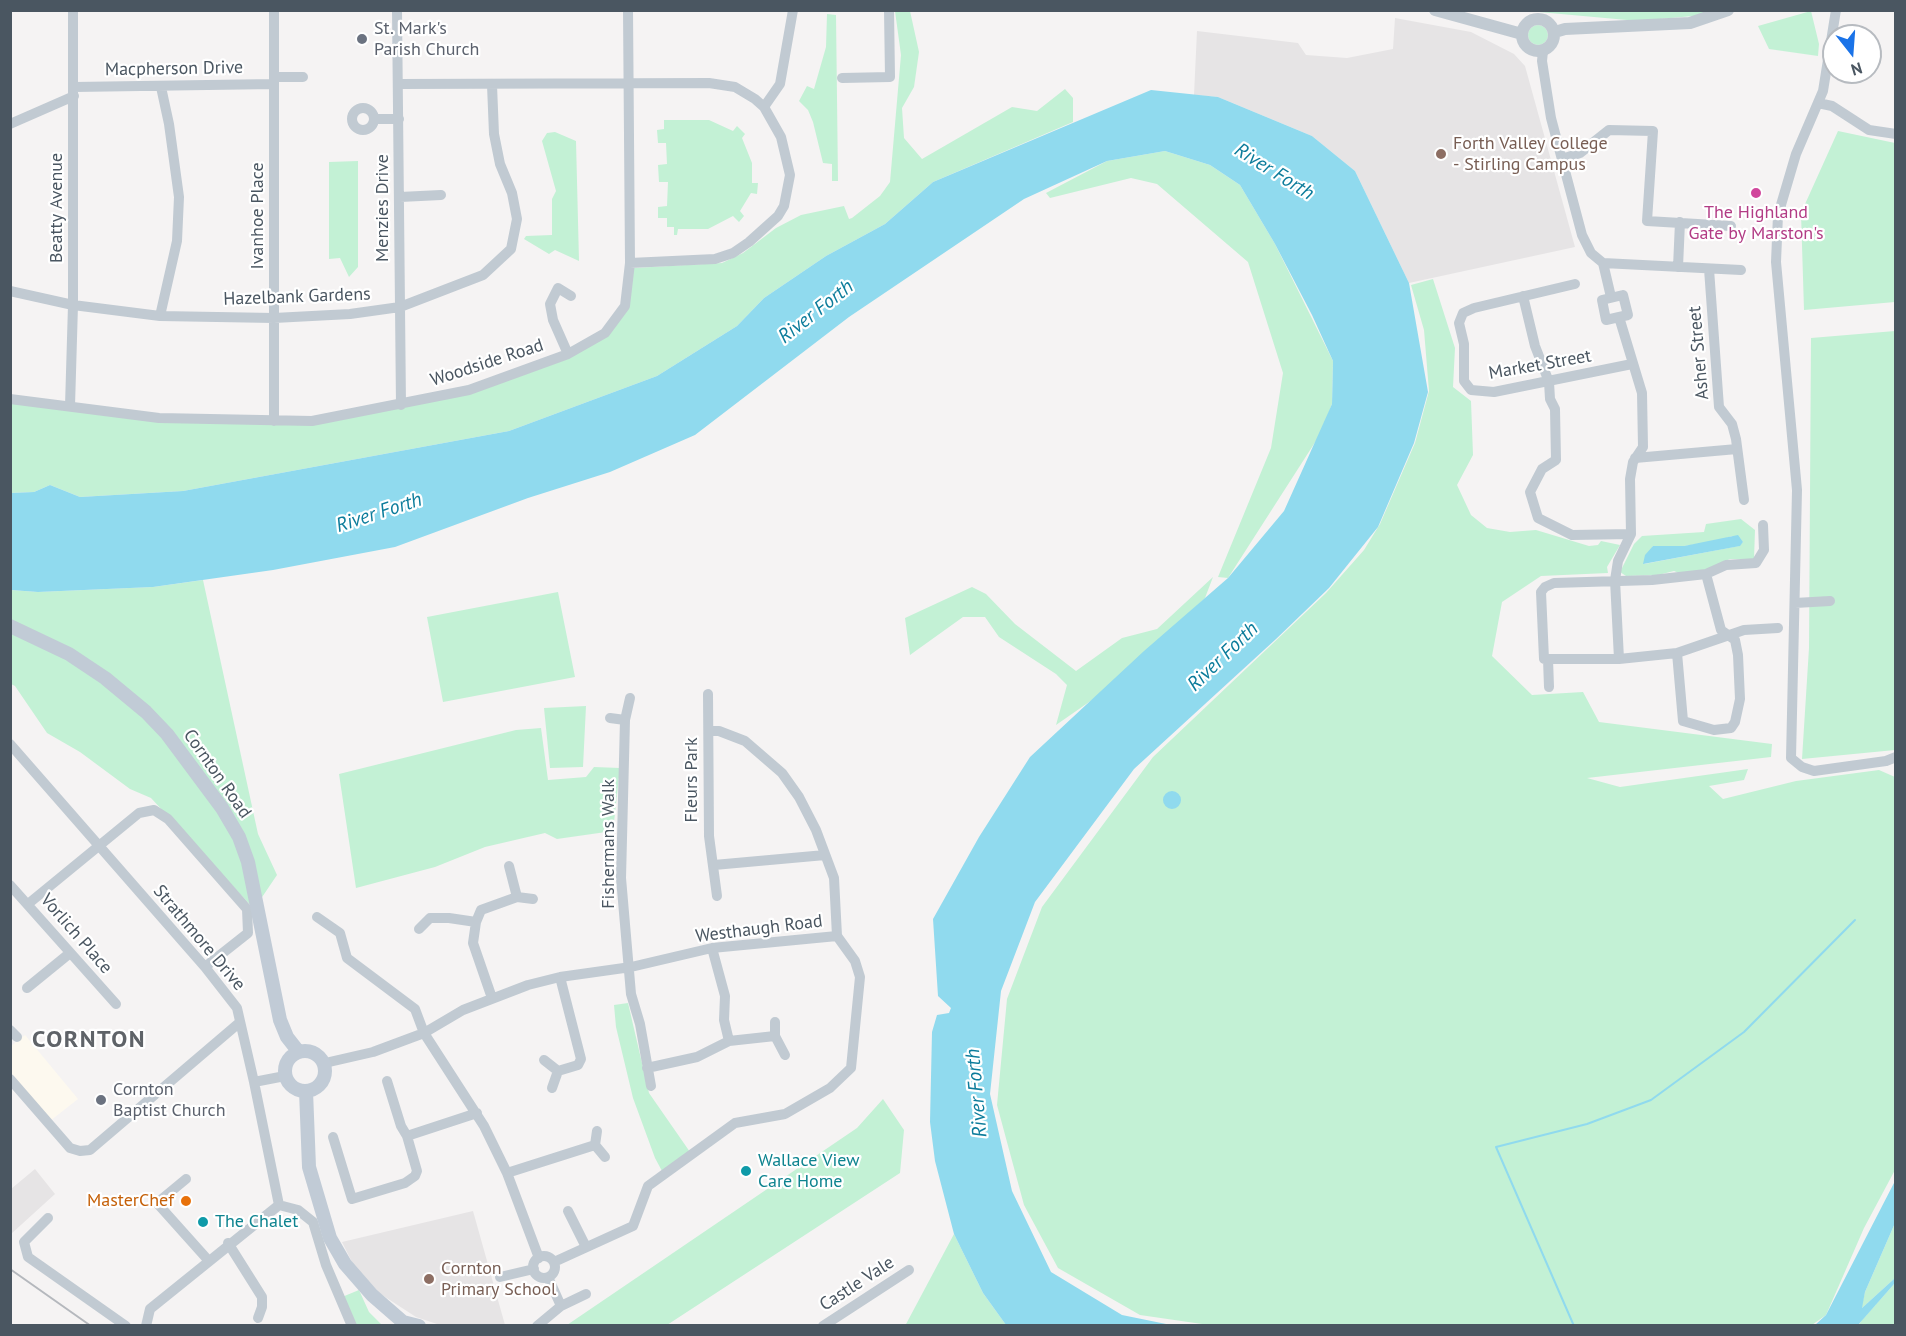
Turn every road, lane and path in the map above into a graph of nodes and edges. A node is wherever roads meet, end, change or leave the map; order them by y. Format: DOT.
graph roads {
  1 [pos="73,10"];
  2 [pos="274,10"];
  3 [pos="397,10"];
  4 [pos="628,10"];
  5 [pos="793,10"];
  6 [pos="889,10"];
  7 [pos="1435,10"];
  8 [pos="1728,10"];
  9 [pos="1834,12"];
  10 [pos="1555,32"];
  11 [pos="1522,34"];
  12 [pos="1543,51"];
  13 [pos="303,77"];
  14 [pos="842,78"];
  15 [pos="274,80"];
  16 [pos="399,84"];
  17 [pos="628,84"];
  18 [pos="492,85"];
  19 [pos="161,87"];
  20 [pos="74,91"];
  21 [pos="1818,104"];
  22 [pos="764,107"];
  23 [pos="374,119"];
  24 [pos="399,119"];
  25 [pos="10,124"];
  26 [pos="1896,134"];
  27 [pos="1562,159"];
  28 [pos="441,195"];
  29 [pos="400,197"];
  30 [pos="1680,222"];
  31 [pos="1731,226"];
  32 [pos="630,263"];
  33 [pos="1603,263"];
  34 [pos="1678,267"];
  35 [pos="1709,269"];
  36 [pos="1742,270"];
  37 [pos="1575,284"];
  38 [pos="10,291"];
  39 [pos="571,296"];
  40 [pos="1523,296"];
  41 [pos="73,305"];
  42 [pos="400,307"];
  43 [pos="160,316"];
  44 [pos="274,318"];
  45 [pos="568,354"];
  46 [pos="1632,364"];
  47 [pos="1549,382"];
  48 [pos="10,399"];
  49 [pos="401,405"];
  50 [pos="70,406"];
  51 [pos="274,421"];
  52 [pos="1737,449"];
  53 [pos="1635,459"];
  54 [pos="1744,500"];
  55 [pos="1763,525"];
  56 [pos="1631,534"];
  57 [pos="1706,574"];
  58 [pos="1615,580"];
  59 [pos="1830,601"];
  60 [pos="1796,603"];
  61 [pos="10,626"];
  62 [pos="1778,628"];
  63 [pos="1729,635"];
  64 [pos="1677,653"];
  65 [pos="1548,659"];
  66 [pos="1619,659"];
  67 [pos="1550,687"];
  68 [pos="708,694"];
  69 [pos="630,698"];
  70 [pos="610,718"];
  71 [pos="625,720"];
  72 [pos="709,731"];
  73 [pos="10,744"];
  74 [pos="1896,757"];
  75 [pos="100,845"];
  76 [pos="825,855"];
  77 [pos="714,865"];
  78 [pos="509,866"];
  79 [pos="10,885"];
  80 [pos="717,896"];
  81 [pos="517,897"];
  82 [pos="533,899"];
  83 [pos="28,904"];
  84 [pos="317,917"];
  85 [pos="476,922"];
  86 [pos="419,929"];
  87 [pos="837,936"];
  88 [pos="712,948"];
  89 [pos="70,953"];
  90 [pos="631,967"];
  91 [pos="206,968"];
  92 [pos="560,977"];
  93 [pos="27,988"];
  94 [pos="492,998"];
  95 [pos="116,1004"];
  96 [pos="775,1022"];
  97 [pos="239,1023"];
  98 [pos="424,1033"];
  99 [pos="775,1036"];
  100 [pos="729,1041"];
  101 [pos="298,1052"];
  102 [pos="784,1055"];
  103 [pos="544,1060"];
  104 [pos="325,1063"];
  105 [pos="647,1068"];
  106 [pos="558,1071"];
  107 [pos="285,1076"];
  108 [pos="10,1079"];
  109 [pos="387,1081"];
  110 [pos="254,1082"];
  111 [pos="651,1086"];
  112 [pos="552,1088"];
  113 [pos="306,1091"];
  114 [pos="477,1113"];
  115 [pos="597,1131"];
  116 [pos="407,1136"];
  117 [pos="333,1137"];
  118 [pos="595,1145"];
  119 [pos="605,1157"];
  120 [pos="507,1173"];
  121 [pos="186,1179"];
  122 [pos="279,1205"];
  123 [pos="568,1211"];
  124 [pos="48,1218"];
  125 [pos="228,1243"];
  126 [pos="586,1247"];
  127 [pos="539,1258"];
  128 [pos="208,1260"];
  129 [pos="554,1262"];
  130 [pos="534,1269"];
  131 [pos="909,1270"];
  132 [pos="500,1277"];
  133 [pos="548,1277"];
  134 [pos="586,1293"];
  135 [pos="561,1306"];
  136 [pos="258,1318"];
  137 [pos="402,1324"];
  138 [pos="126,1326"];
  139 [pos="146,1326"];
  140 [pos="352,1326"];
  141 [pos="418,1326"];
  142 [pos="537,1326"];
  143 [pos="823,1326"];
  1 -- 20 [label="street, Beatty Avenue"];
  2 -- 15 [label="street, Ivanhoe Place"];
  3 -- 16 [label="street, Menzies Drive"];
  4 -- 17 [label="street, Woodside Road"];
  5 -- 22 [label="street"];
  6 -- 14 [label="street"];
  7 -- 11 [label="street"];
  8 -- 10 [label="street"];
  9 -- 21 [label="street"];
  10 -- 11 [label="street"];
  10 -- 12 [label="street"];
  11 -- 12 [label="street"];
  12 -- 27 [label="street"];
  13 -- 15 [label="street, Macpherson Drive"];
  15 -- 19 [label="street, Macpherson Drive"];
  15 -- 44 [label="street, Ivanhoe Place"];
  16 -- 18 [label="street"];
  16 -- 24 [label="street, Menzies Drive"];
  17 -- 18 [label="street"];
  17 -- 22 [label="street"];
  17 -- 32 [label="street, Woodside Road"];
  18 -- 42 [label="street, Hazelbank Gardens"];
  19 -- 20 [label="street, Macpherson Drive"];
  19 -- 43 [label="street"];
  20 -- 25 [label="street"];
  20 -- 41 [label="street, Beatty Avenue"];
  21 -- 26 [label="street"];
  21 -- 60 [label="street"];
  22 -- 32 [label="street"];
  23 -- 24 [label="street"];
  24 -- 29 [label="street, Menzies Drive"];
  27 -- 30 [label="street"];
  27 -- 33 [label="street"];
  28 -- 29 [label="street"];
  29 -- 42 [label="street, Menzies Drive"];
  30 -- 31 [label="street"];
  30 -- 34 [label="street"];
  32 -- 45 [label="street, Woodside Road"];
  33 -- 34 [label="street"];
  33 -- 46 [label="street"];
  34 -- 35 [label="street"];
  35 -- 36 [label="street"];
  35 -- 52 [label="street, Asher Street"];
  37 -- 40 [label="street, Market Street"];
  38 -- 41 [label="street, Hazelbank Gardens"];
  39 -- 45 [label="street"];
  40 -- 47 [label="street"];
  40 -- 47 [label="street, Market Street"];
  41 -- 43 [label="street, Hazelbank Gardens"];
  41 -- 50 [label="street, Beatty Avenue"];
  42 -- 44 [label="street, Hazelbank Gardens"];
  42 -- 49 [label="street, Menzies Drive"];
  43 -- 44 [label="street, Hazelbank Gardens"];
  44 -- 51 [label="street, Ivanhoe Place"];
  45 -- 49 [label="street, Woodside Road"];
  46 -- 47 [label="street, Market Street"];
  46 -- 53 [label="street"];
  47 -- 56 [label="street"];
  48 -- 50 [label="street, Woodside Road"];
  49 -- 51 [label="street, Woodside Road"];
  50 -- 51 [label="street, Woodside Road"];
  52 -- 53 [label="street"];
  52 -- 54 [label="street, Asher Street"];
  53 -- 56 [label="street"];
  55 -- 57 [label="street"];
  56 -- 58 [label="street"];
  57 -- 58 [label="street"];
  57 -- 63 [label="street"];
  58 -- 65 [label="street"];
  58 -- 66 [label="street"];
  59 -- 60 [label="street"];
  60 -- 74 [label="street"];
  61 -- 101 [label="main road, Cornton Road"];
  62 -- 63 [label="street"];
  63 -- 64 [label="street"];
  63 -- 64 [label="street"];
  64 -- 66 [label="street"];
  65 -- 66 [label="street"];
  65 -- 67 [label="street"];
  68 -- 72 [label="street, Fleurs Park"];
  69 -- 71 [label="street, Fishermans Walk"];
  70 -- 71 [label="street"];
  71 -- 90 [label="street, Fishermans Walk"];
  72 -- 76 [label="street"];
  72 -- 77 [label="street, Fleurs Park"];
  73 -- 75 [label="street, Strathmore Drive"];
  75 -- 83 [label="street"];
  75 -- 91 [label="street, Strathmore Drive"];
  75 -- 91 [label="street"];
  76 -- 77 [label="street"];
  76 -- 87 [label="street"];
  77 -- 80 [label="street, Fleurs Park"];
  78 -- 81 [label="street"];
  79 -- 83 [label="street, Vorlich Place"];
  81 -- 82 [label="street"];
  81 -- 85 [label="street"];
  83 -- 89 [label="street, Vorlich Place"];
  84 -- 98 [label="street"];
  85 -- 86 [label="street"];
  85 -- 94 [label="street"];
  87 -- 88 [label="street, Westhaugh Road"];
  87 -- 126 [label="street, Westhaugh Road"];
  88 -- 90 [label="street, Westhaugh Road"];
  88 -- 100 [label="street"];
  89 -- 93 [label="street"];
  89 -- 95 [label="street, Vorlich Place"];
  90 -- 92 [label="street, Westhaugh Road"];
  90 -- 105 [label="street, Fishermans Walk"];
  91 -- 97 [label="street, Strathmore Drive"];
  92 -- 94 [label="street, Westhaugh Road"];
  92 -- 106 [label="street"];
  94 -- 98 [label="street, Westhaugh Road"];
  96 -- 99 [label="street"];
  97 -- 108 [label="street"];
  97 -- 110 [label="street, Strathmore Drive"];
  98 -- 104 [label="street, Westhaugh Road"];
  98 -- 114 [label="street"];
  99 -- 100 [label="street"];
  99 -- 102 [label="street"];
  100 -- 105 [label="street"];
  101 -- 104 [label="main road"];
  101 -- 107 [label="main road"];
  103 -- 106 [label="street"];
  104 -- 113 [label="main road"];
  105 -- 111 [label="street, Fishermans Walk"];
  106 -- 112 [label="street"];
  107 -- 110 [label="street"];
  107 -- 113 [label="main road"];
  109 -- 116 [label="street"];
  110 -- 122 [label="street, Strathmore Drive"];
  113 -- 137 [label="main road"];
  114 -- 116 [label="street"];
  114 -- 120 [label="street"];
  115 -- 118 [label="street"];
  116 -- 117 [label="street"];
  118 -- 119 [label="street"];
  118 -- 120 [label="street"];
  120 -- 127 [label="street"];
  121 -- 128 [label="street"];
  122 -- 125 [label="street"];
  122 -- 140 [label="street"];
  123 -- 126 [label="street"];
  124 -- 138 [label="street"];
  125 -- 128 [label="street"];
  125 -- 136 [label="street"];
  126 -- 129 [label="street"];
  127 -- 129 [label="street"];
  127 -- 130 [label="street"];
  128 -- 139 [label="street"];
  129 -- 133 [label="street"];
  130 -- 132 [label="street"];
  130 -- 133 [label="street"];
  131 -- 143 [label="street, Castle Vale"];
  133 -- 135 [label="street"];
  134 -- 135 [label="street"];
  135 -- 142 [label="street"];
  137 -- 141 [label="main road"];
}
